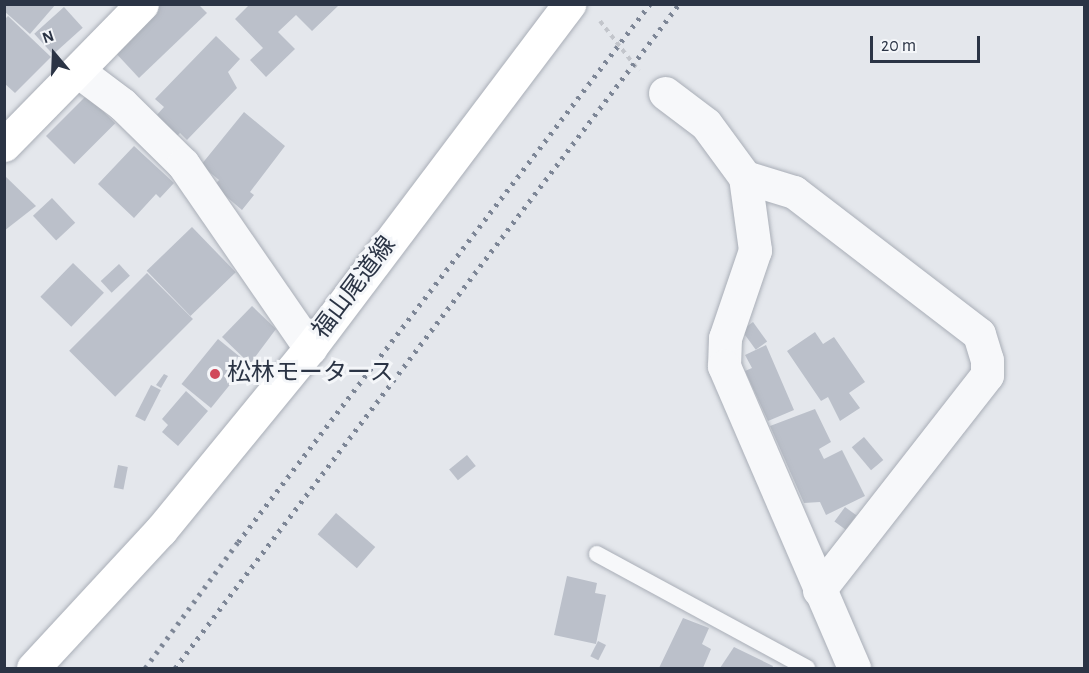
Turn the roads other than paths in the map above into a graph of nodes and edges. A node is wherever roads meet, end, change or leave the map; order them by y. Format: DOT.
graph roads {
  1 [pos="142,4"];
  2 [pos="583,10"];
  3 [pos="78,71"];
  4 [pos="665,93"];
  5 [pos="4,145"];
  6 [pos="745,177"];
  7 [pos="310,348"];
  8 [pos="597,554"];
  9 [pos="819,590"];
  10 [pos="33,669"];
  11 [pos="807,669"];
  12 [pos="854,669"];
  1 -- 3 [label="main road"];
  2 -- 7 [label="main road, 福山尾道線"];
  3 -- 5 [label="main road"];
  3 -- 7 [label="street"];
  4 -- 6 [label="street"];
  6 -- 9 [label="street"];
  6 -- 9 [label="street"];
  7 -- 10 [label="main road, 福山尾道線"];
  8 -- 11 [label="lane"];
  9 -- 12 [label="street"];
}
